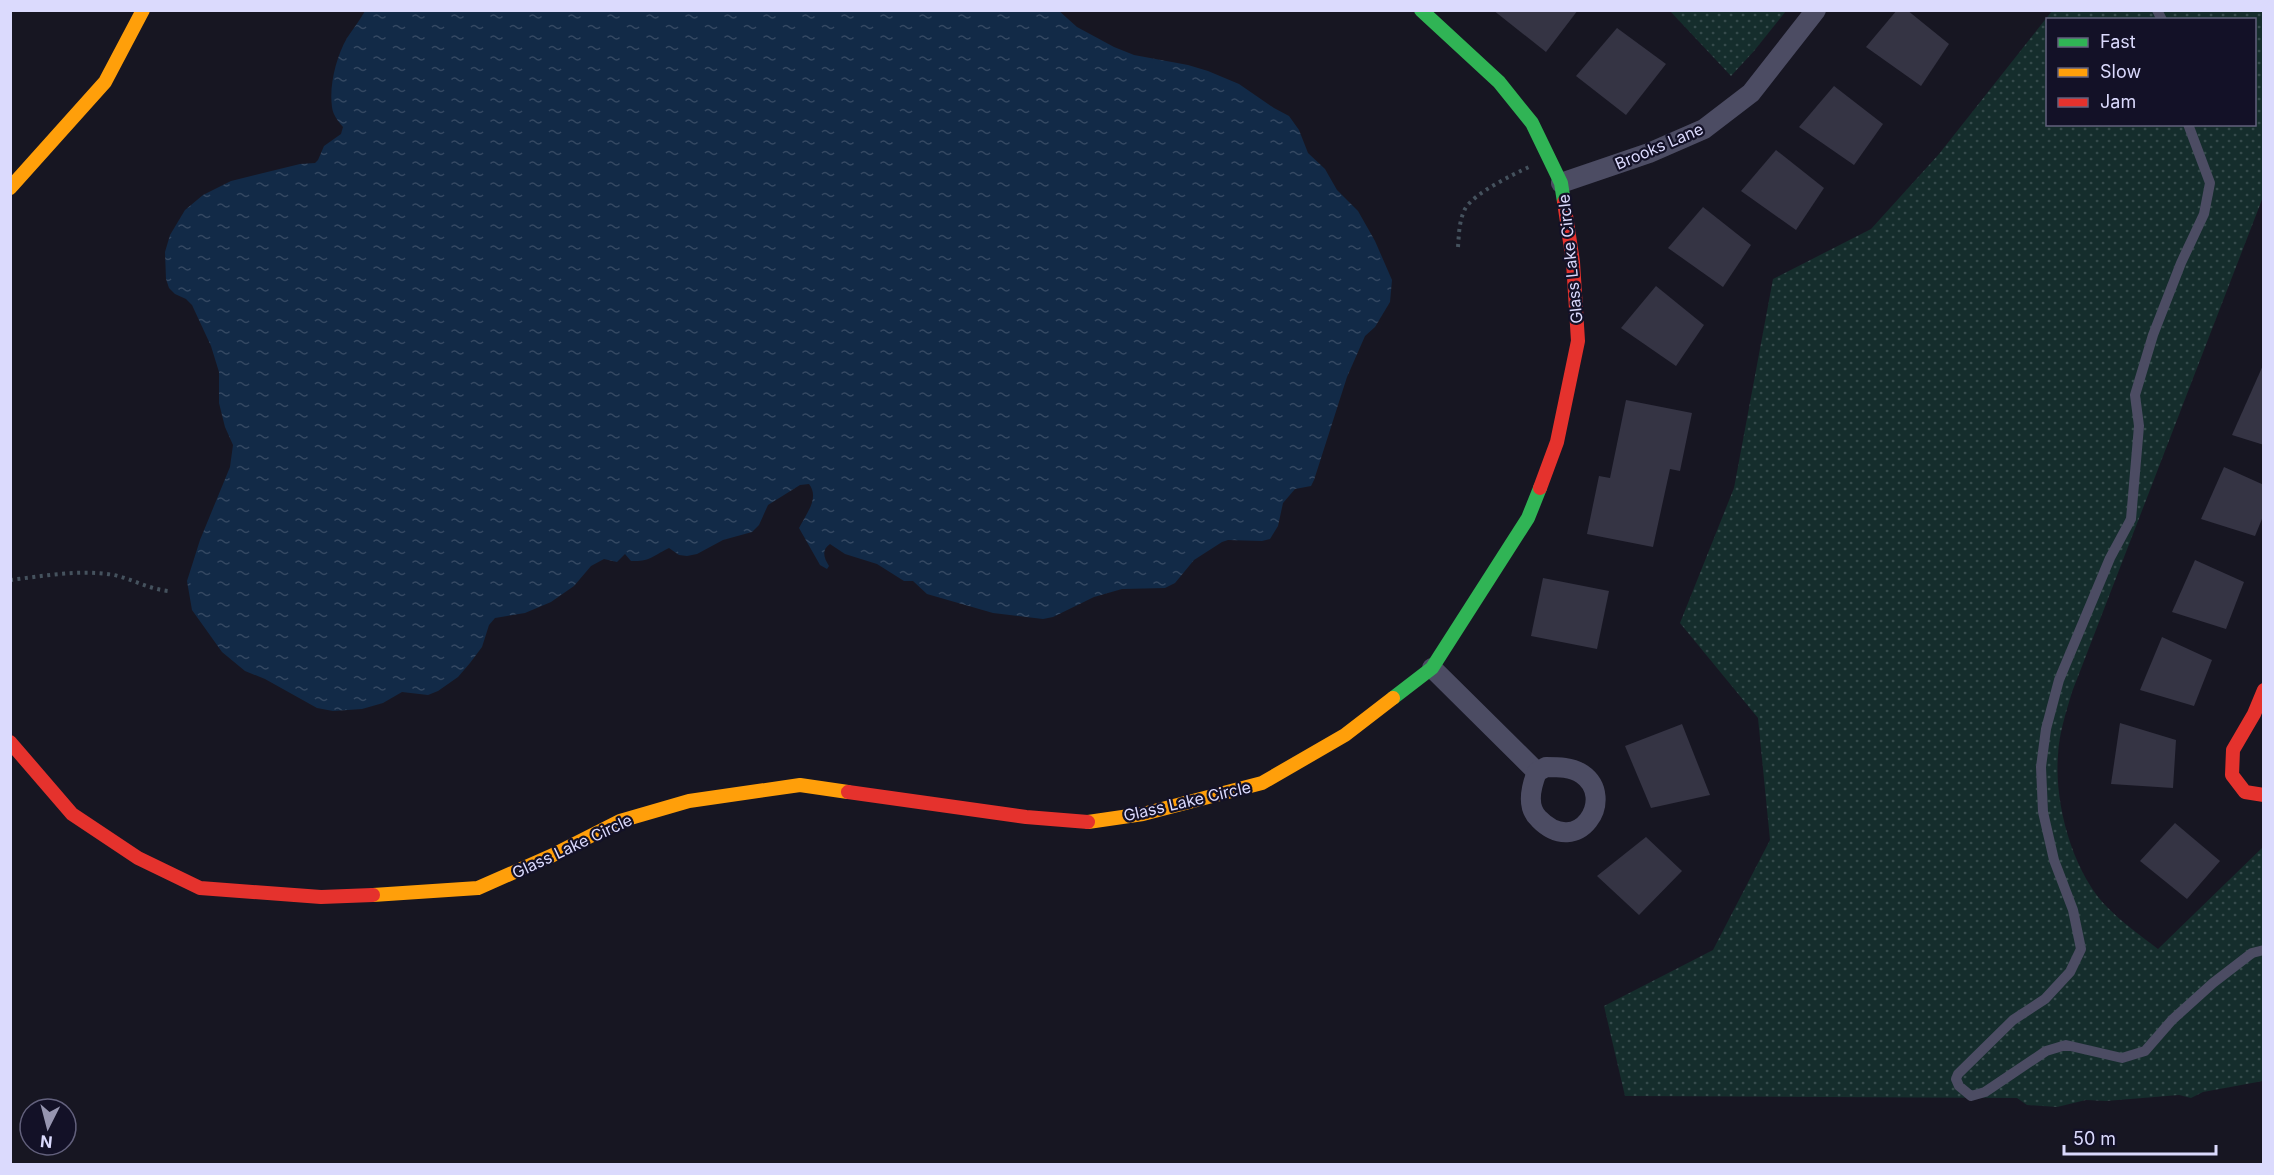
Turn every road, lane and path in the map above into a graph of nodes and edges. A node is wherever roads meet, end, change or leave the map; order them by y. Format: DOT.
graph roads {
  1 [pos="143,10"];
  2 [pos="1421,10"];
  3 [pos="1816,10"];
  4 [pos="2189,126"];
  5 [pos="1549,158"];
  6 [pos="1561,183"];
  7 [pos="10,188"];
  8 [pos="1458,247"];
  9 [pos="10,580"];
  10 [pos="168,591"];
  11 [pos="1432,668"];
  12 [pos="2264,690"];
  13 [pos="2259,718"];
  14 [pos="10,742"];
  15 [pos="1537,772"];
  16 [pos="2264,795"];
  17 [pos="2264,950"];
  1 -- 7 [label="street"];
  2 -- 5 [label="street, Glass Lake Circle"];
  3 -- 6 [label="street, Brooks Lane"];
  4 -- 17 [label="lane"];
  5 -- 6 [label="street, Glass Lake Circle"];
  5 -- 8 [label="path"];
  6 -- 11 [label="street, Glass Lake Circle"];
  9 -- 10 [label="path"];
  11 -- 14 [label="street, Glass Lake Circle"];
  11 -- 15 [label="street"];
  12 -- 13 [label="street"];
  13 -- 16 [label="street"];
}
